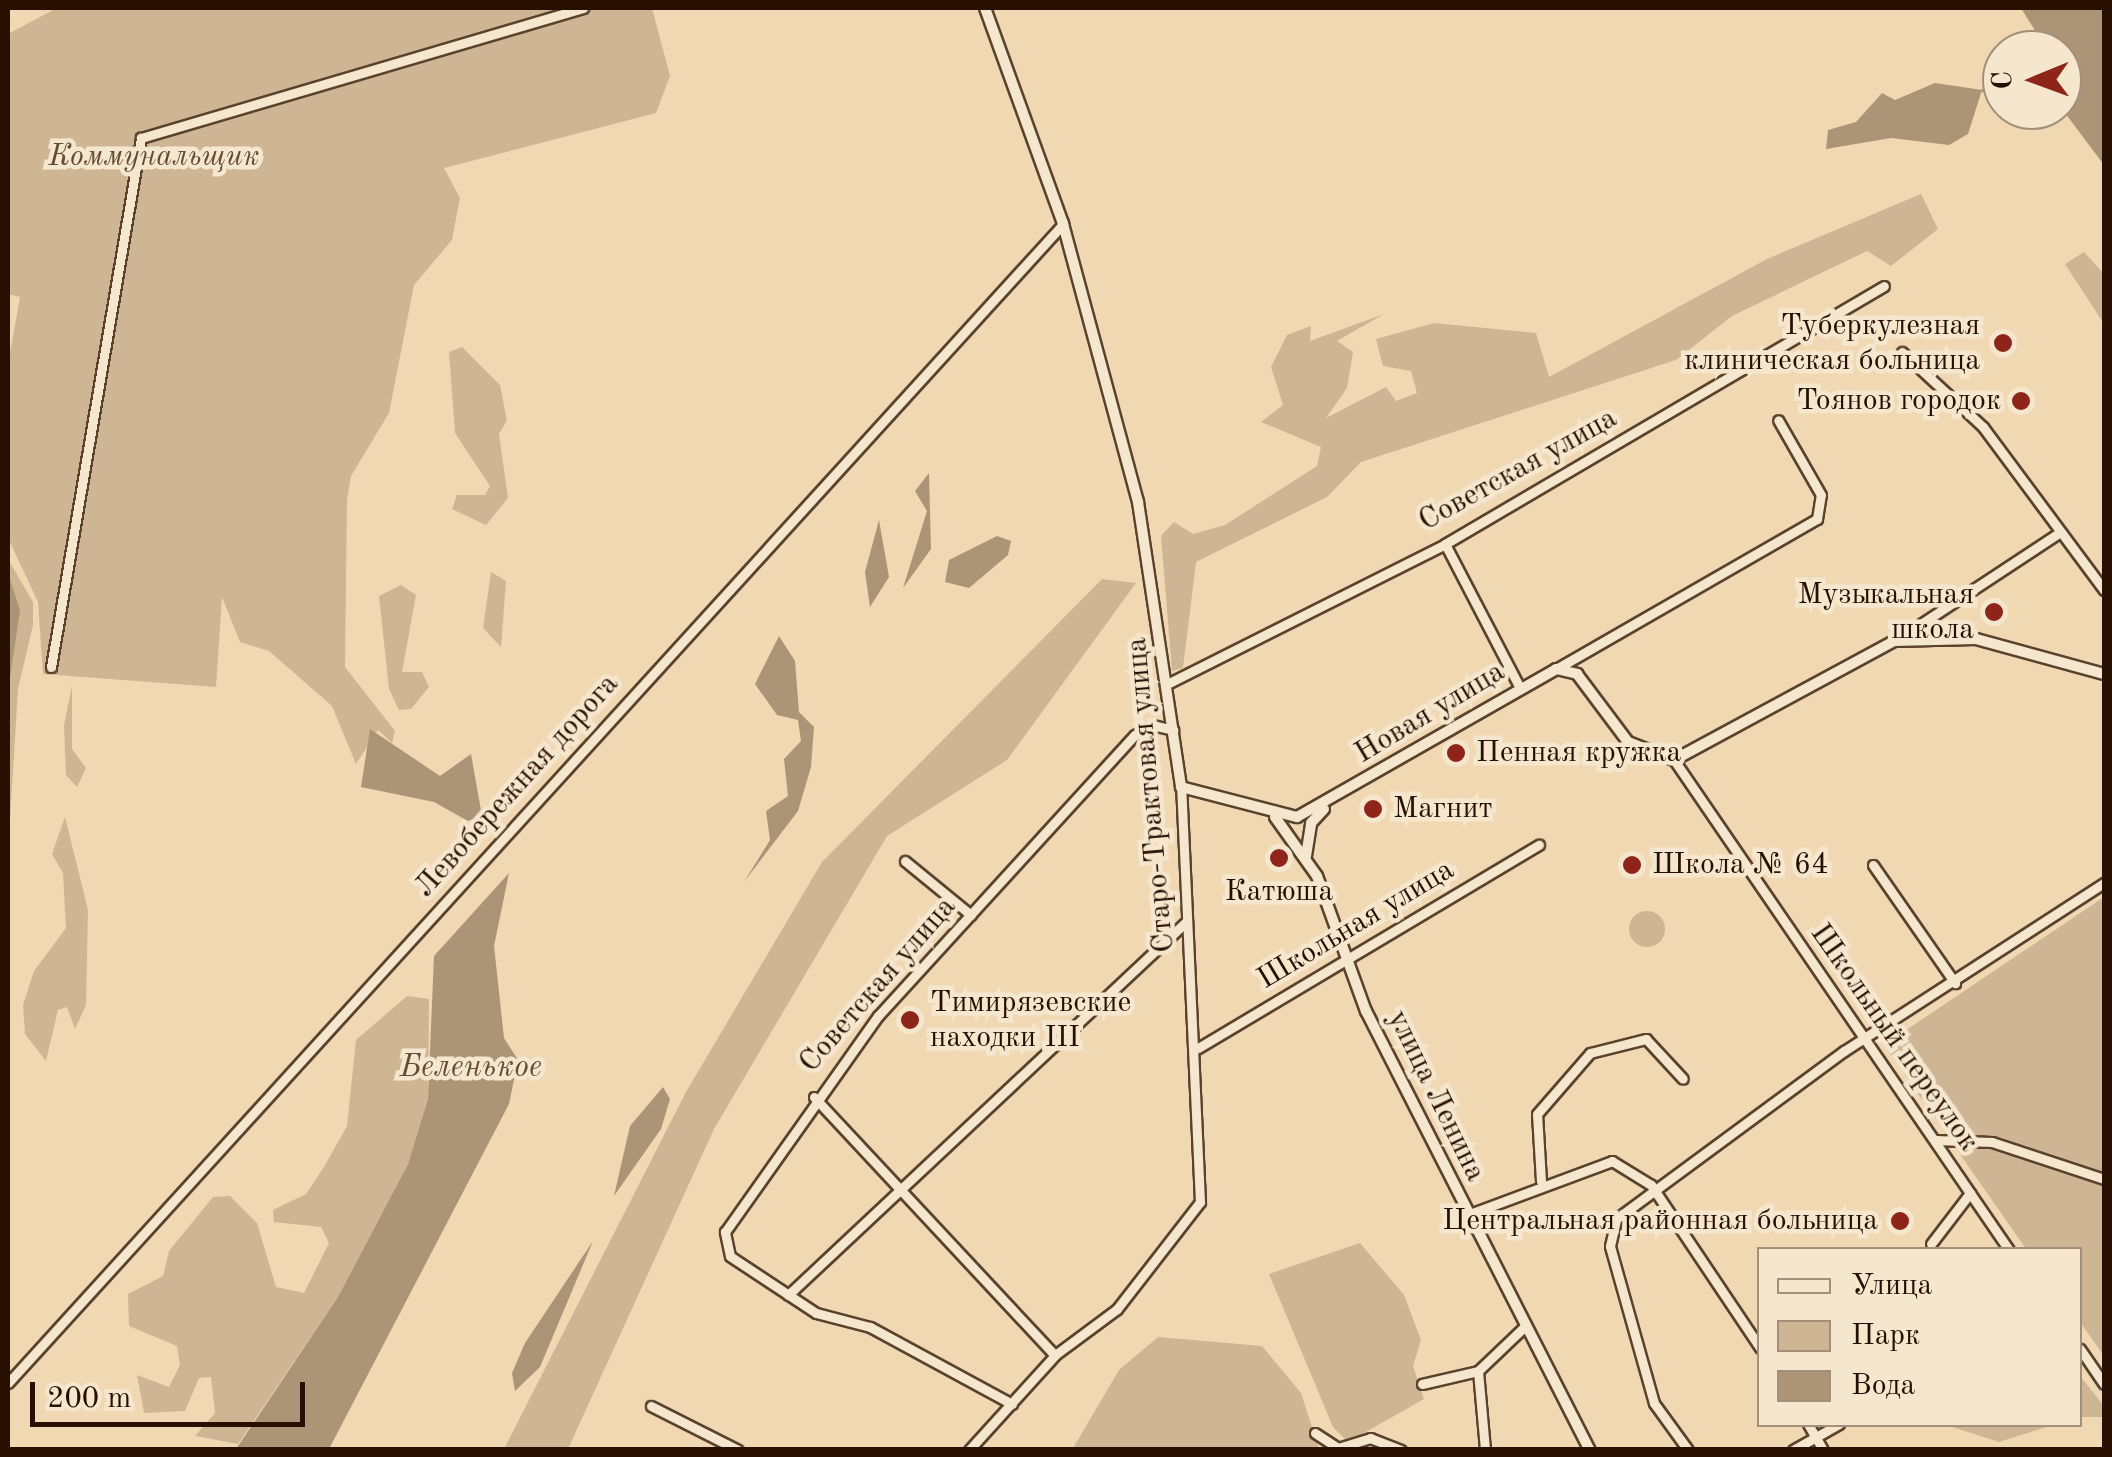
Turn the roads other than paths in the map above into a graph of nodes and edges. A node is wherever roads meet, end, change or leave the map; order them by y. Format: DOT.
graph roads {
  1 [pos="582,8"];
  2 [pos="985,8"];
  3 [pos="1063,224"];
  4 [pos="1884,286"];
  5 [pos="1902,352"];
  6 [pos="1778,420"];
  7 [pos="2056,536"];
  8 [pos="1444,544"];
  9 [pos="2104,590"];
  10 [pos="1890,642"];
  11 [pos="51,667"];
  12 [pos="1556,669"];
  13 [pos="2104,674"];
  14 [pos="1169,683"];
  15 [pos="1520,688"];
  16 [pos="1173,730"];
  17 [pos="1674,760"];
  18 [pos="1181,788"];
  19 [pos="1332,802"];
  20 [pos="1274,816"];
  21 [pos="1539,845"];
  22 [pos="1306,857"];
  23 [pos="905,861"];
  24 [pos="1873,865"];
  25 [pos="2104,883"];
  26 [pos="971,915"];
  27 [pos="1187,922"];
  28 [pos="1349,962"];
  29 [pos="1955,983"];
  30 [pos="1864,1043"];
  31 [pos="1198,1048"];
  32 [pos="1683,1079"];
  33 [pos="814,1097"];
  34 [pos="1936,1140"];
  35 [pos="2104,1179"];
  36 [pos="1541,1181"];
  37 [pos="1651,1185"];
  38 [pos="904,1192"];
  39 [pos="1970,1193"];
  40 [pos="1468,1214"];
  41 [pos="1931,1244"];
  42 [pos="2008,1247"];
  43 [pos="788,1294"];
  44 [pos="1523,1328"];
  45 [pos="1757,1344"];
  46 [pos="2082,1351"];
  47 [pos="1055,1355"];
  48 [pos="1478,1371"];
  49 [pos="8,1383"];
  50 [pos="1422,1384"];
  51 [pos="2104,1384"];
  52 [pos="1012,1404"];
  53 [pos="652,1406"];
  54 [pos="1810,1427"];
  55 [pos="1835,1427"];
  56 [pos="1314,1433"];
  57 [pos="1816,1438"];
  58 [pos="738,1450"];
  59 [pos="968,1450"];
  60 [pos="1401,1450"];
  61 [pos="1485,1450"];
  62 [pos="1590,1450"];
  63 [pos="1688,1450"];
  64 [pos="1793,1450"];
  65 [pos="1823,1450"];
  1 -- 11 [label="street"];
  2 -- 3 [label="street, Старо-Трактовая улица"];
  3 -- 14 [label="street, Старо-Трактовая улица"];
  3 -- 49 [label="street, Левобережная дорога"];
  4 -- 8 [label="street, Советская улица"];
  5 -- 7 [label="street"];
  6 -- 12 [label="street"];
  7 -- 9 [label="street"];
  7 -- 10 [label="street"];
  8 -- 14 [label="street, Советская улица"];
  8 -- 15 [label="street"];
  10 -- 13 [label="street"];
  10 -- 17 [label="street"];
  12 -- 15 [label="street, Новая улица"];
  12 -- 17 [label="street"];
  14 -- 16 [label="street, Старо-Трактовая улица"];
  15 -- 19 [label="street, Новая улица"];
  16 -- 18 [label="street, Старо-Трактовая улица"];
  16 -- 26 [label="street, Советская улица"];
  17 -- 30 [label="street, Школьный переулок"];
  18 -- 20 [label="street"];
  18 -- 27 [label="street, Старо-Трактовая улица"];
  19 -- 20 [label="street, Новая улица"];
  19 -- 22 [label="street"];
  20 -- 22 [label="street, улица Ленина"];
  21 -- 28 [label="street, Школьная улица"];
  22 -- 28 [label="street, улица Ленина"];
  23 -- 26 [label="street"];
  24 -- 29 [label="street"];
  25 -- 29 [label="street"];
  26 -- 33 [label="street, Советская улица"];
  27 -- 31 [label="street, Старо-Трактовая улица"];
  27 -- 38 [label="street"];
  28 -- 31 [label="street, Школьная улица"];
  28 -- 40 [label="street, улица Ленина"];
  29 -- 30 [label="street"];
  30 -- 34 [label="street, Школьный переулок"];
  30 -- 37 [label="street"];
  31 -- 47 [label="street, Старо-Трактовая улица"];
  32 -- 36 [label="street"];
  33 -- 38 [label="street"];
  33 -- 43 [label="street, Советская улица"];
  34 -- 35 [label="street"];
  34 -- 39 [label="street, Школьный переулок"];
  36 -- 37 [label="street"];
  36 -- 40 [label="street"];
  37 -- 45 [label="street"];
  37 -- 63 [label="street"];
  38 -- 43 [label="street"];
  38 -- 47 [label="street"];
  39 -- 41 [label="street, Школьный переулок"];
  39 -- 42 [label="street"];
  40 -- 44 [label="street, улица Ленина"];
  43 -- 52 [label="street"];
  44 -- 48 [label="street"];
  44 -- 62 [label="street, улица Ленина"];
  46 -- 51 [label="street"];
  47 -- 52 [label="street, Старо-Трактовая улица"];
  48 -- 50 [label="street"];
  48 -- 61 [label="street"];
  52 -- 59 [label="street, Старо-Трактовая улица"];
  53 -- 58 [label="street"];
  54 -- 57 [label="street"];
  55 -- 57 [label="street"];
  56 -- 60 [label="street"];
  57 -- 64 [label="street"];
  57 -- 65 [label="street"];
}
